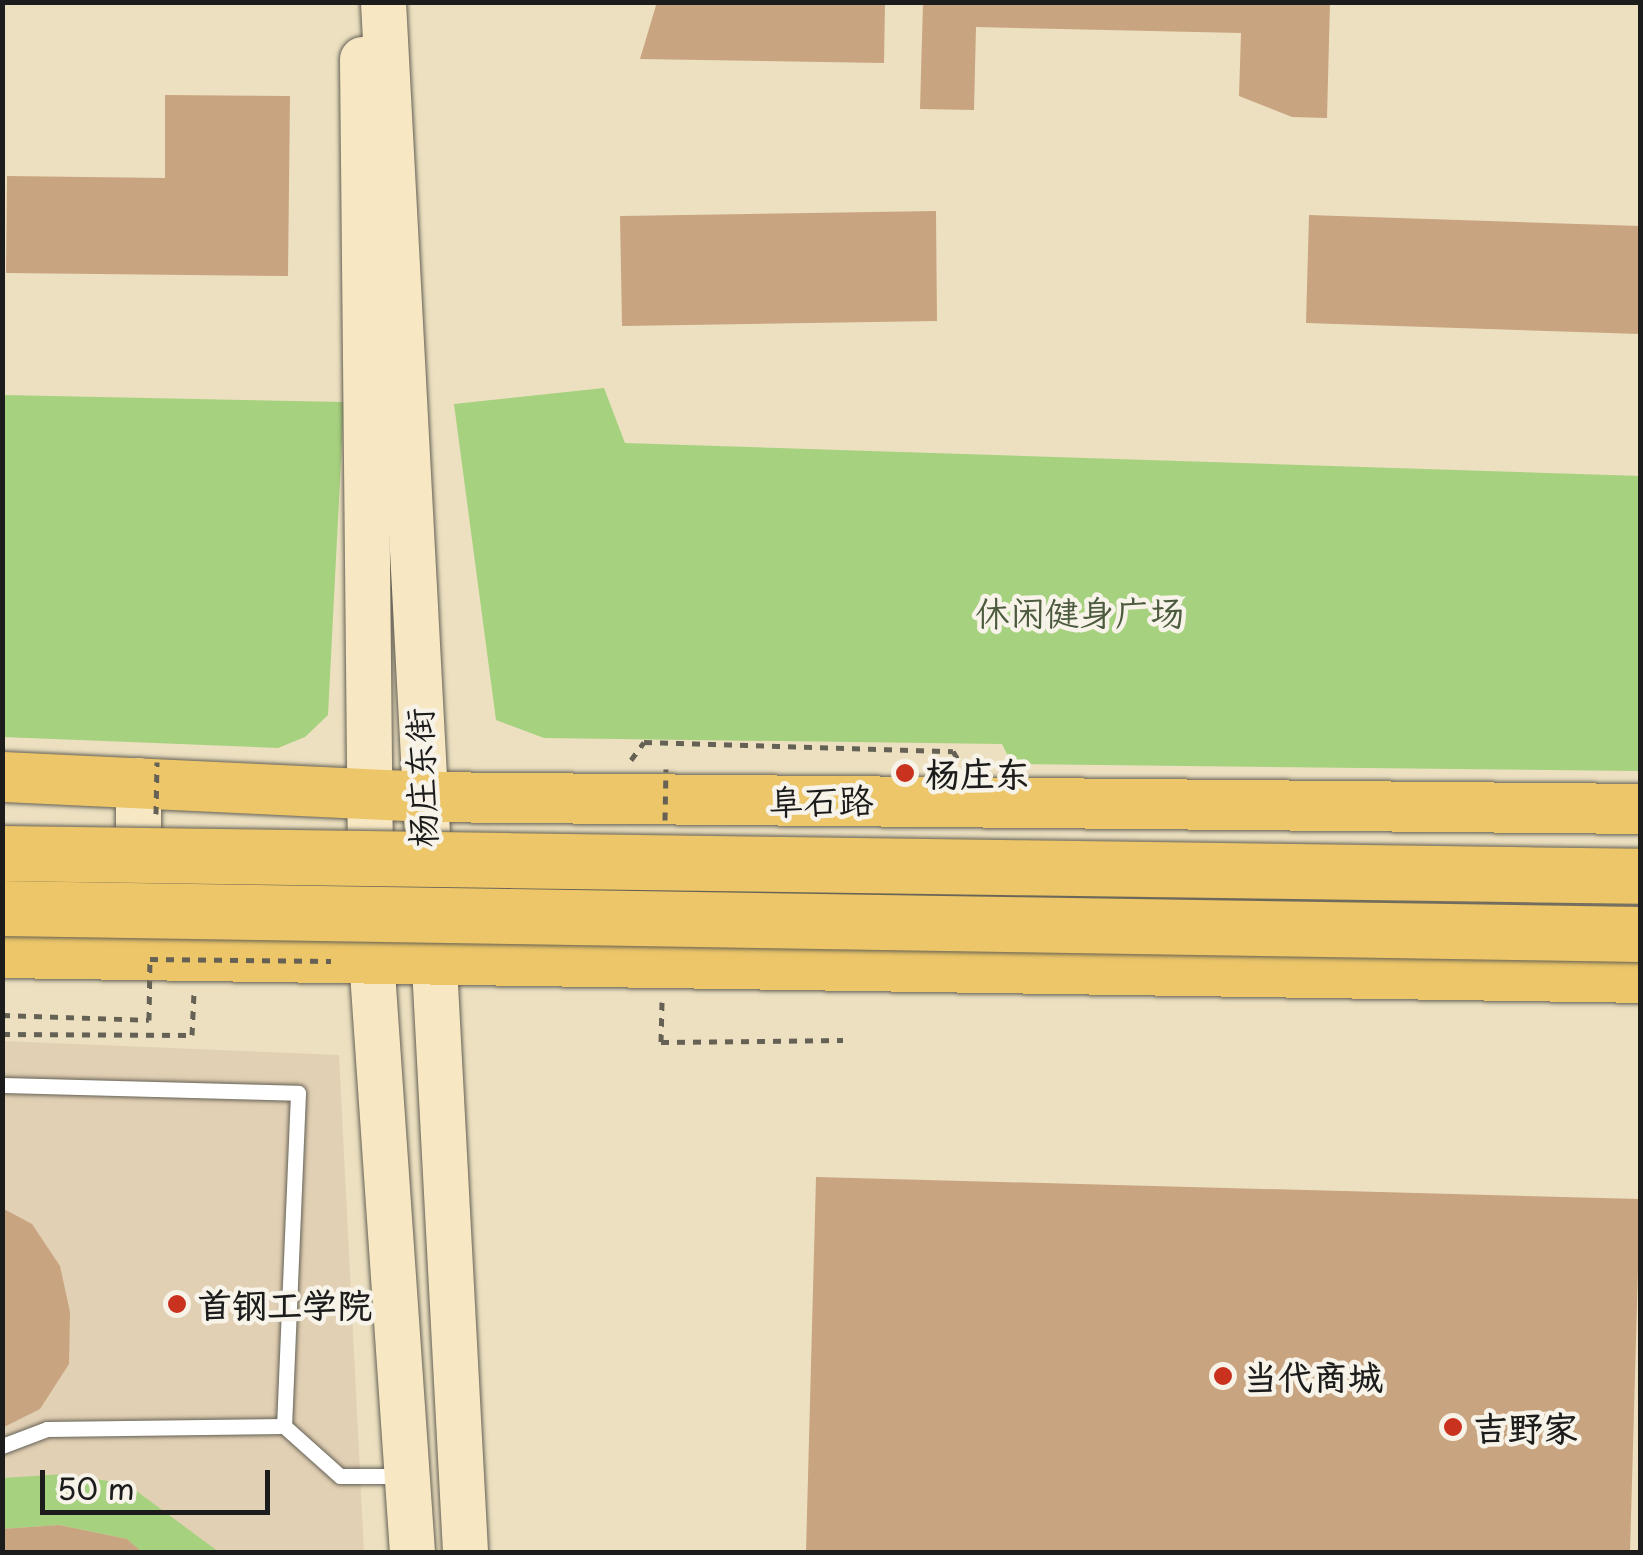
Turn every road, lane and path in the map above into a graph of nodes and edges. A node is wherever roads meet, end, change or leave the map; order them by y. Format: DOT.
graph roads {
  1 [pos="366,2"];
  2 [pos="383,2"];
  3 [pos="2,778"];
  4 [pos="138,780"];
  5 [pos="367,796"];
  6 [pos="419,798"];
  7 [pos="701,802"];
  8 [pos="1640,809"];
  9 [pos="2,853"];
  10 [pos="1640,876"];
  11 [pos="2,908"];
  12 [pos="1640,934"];
  13 [pos="2,953"];
  14 [pos="137,954"];
  15 [pos="195,955"];
  16 [pos="428,957"];
  17 [pos="351,959"];
  18 [pos="703,961"];
  19 [pos="1640,978"];
  20 [pos="2,1015"];
  21 [pos="2,1034"];
  22 [pos="843,1040"];
  23 [pos="661,1042"];
  24 [pos="2,1086"];
  25 [pos="284,1426"];
  26 [pos="2,1446"];
  27 [pos="406,1476"];
  28 [pos="412,1552"];
  29 [pos="465,1552"];
  1 -- 5 [label="street, 杨庄东街"];
  2 -- 6 [label="street, 杨庄东街"];
  3 -- 4 [label="main road, 阜石路"];
  4 -- 5 [label="main road, 阜石路"];
  4 -- 14 [label="street"];
  5 -- 6 [label="main road, 阜石路"];
  5 -- 17 [label="street, 杨庄东街"];
  6 -- 7 [label="main road, 阜石路"];
  6 -- 16 [label="street, 杨庄东街"];
  7 -- 8 [label="main road, 阜石路"];
  7 -- 18 [label="street"];
  9 -- 10 [label="highway, 阜石路, bridge"];
  11 -- 12 [label="highway, bridge"];
  13 -- 14 [label="main road"];
  14 -- 15 [label="main road"];
  15 -- 17 [label="main road"];
  15 -- 21 [label="path"];
  16 -- 17 [label="main road"];
  16 -- 18 [label="main road"];
  16 -- 29 [label="street, 杨庄东街"];
  17 -- 20 [label="path, bridge"];
  17 -- 27 [label="street, 杨庄东街"];
  18 -- 19 [label="main road"];
  22 -- 23 [label="path"];
  24 -- 25 [label="lane"];
  25 -- 26 [label="lane"];
  25 -- 27 [label="lane"];
  27 -- 28 [label="street, 杨庄东街"];
}
